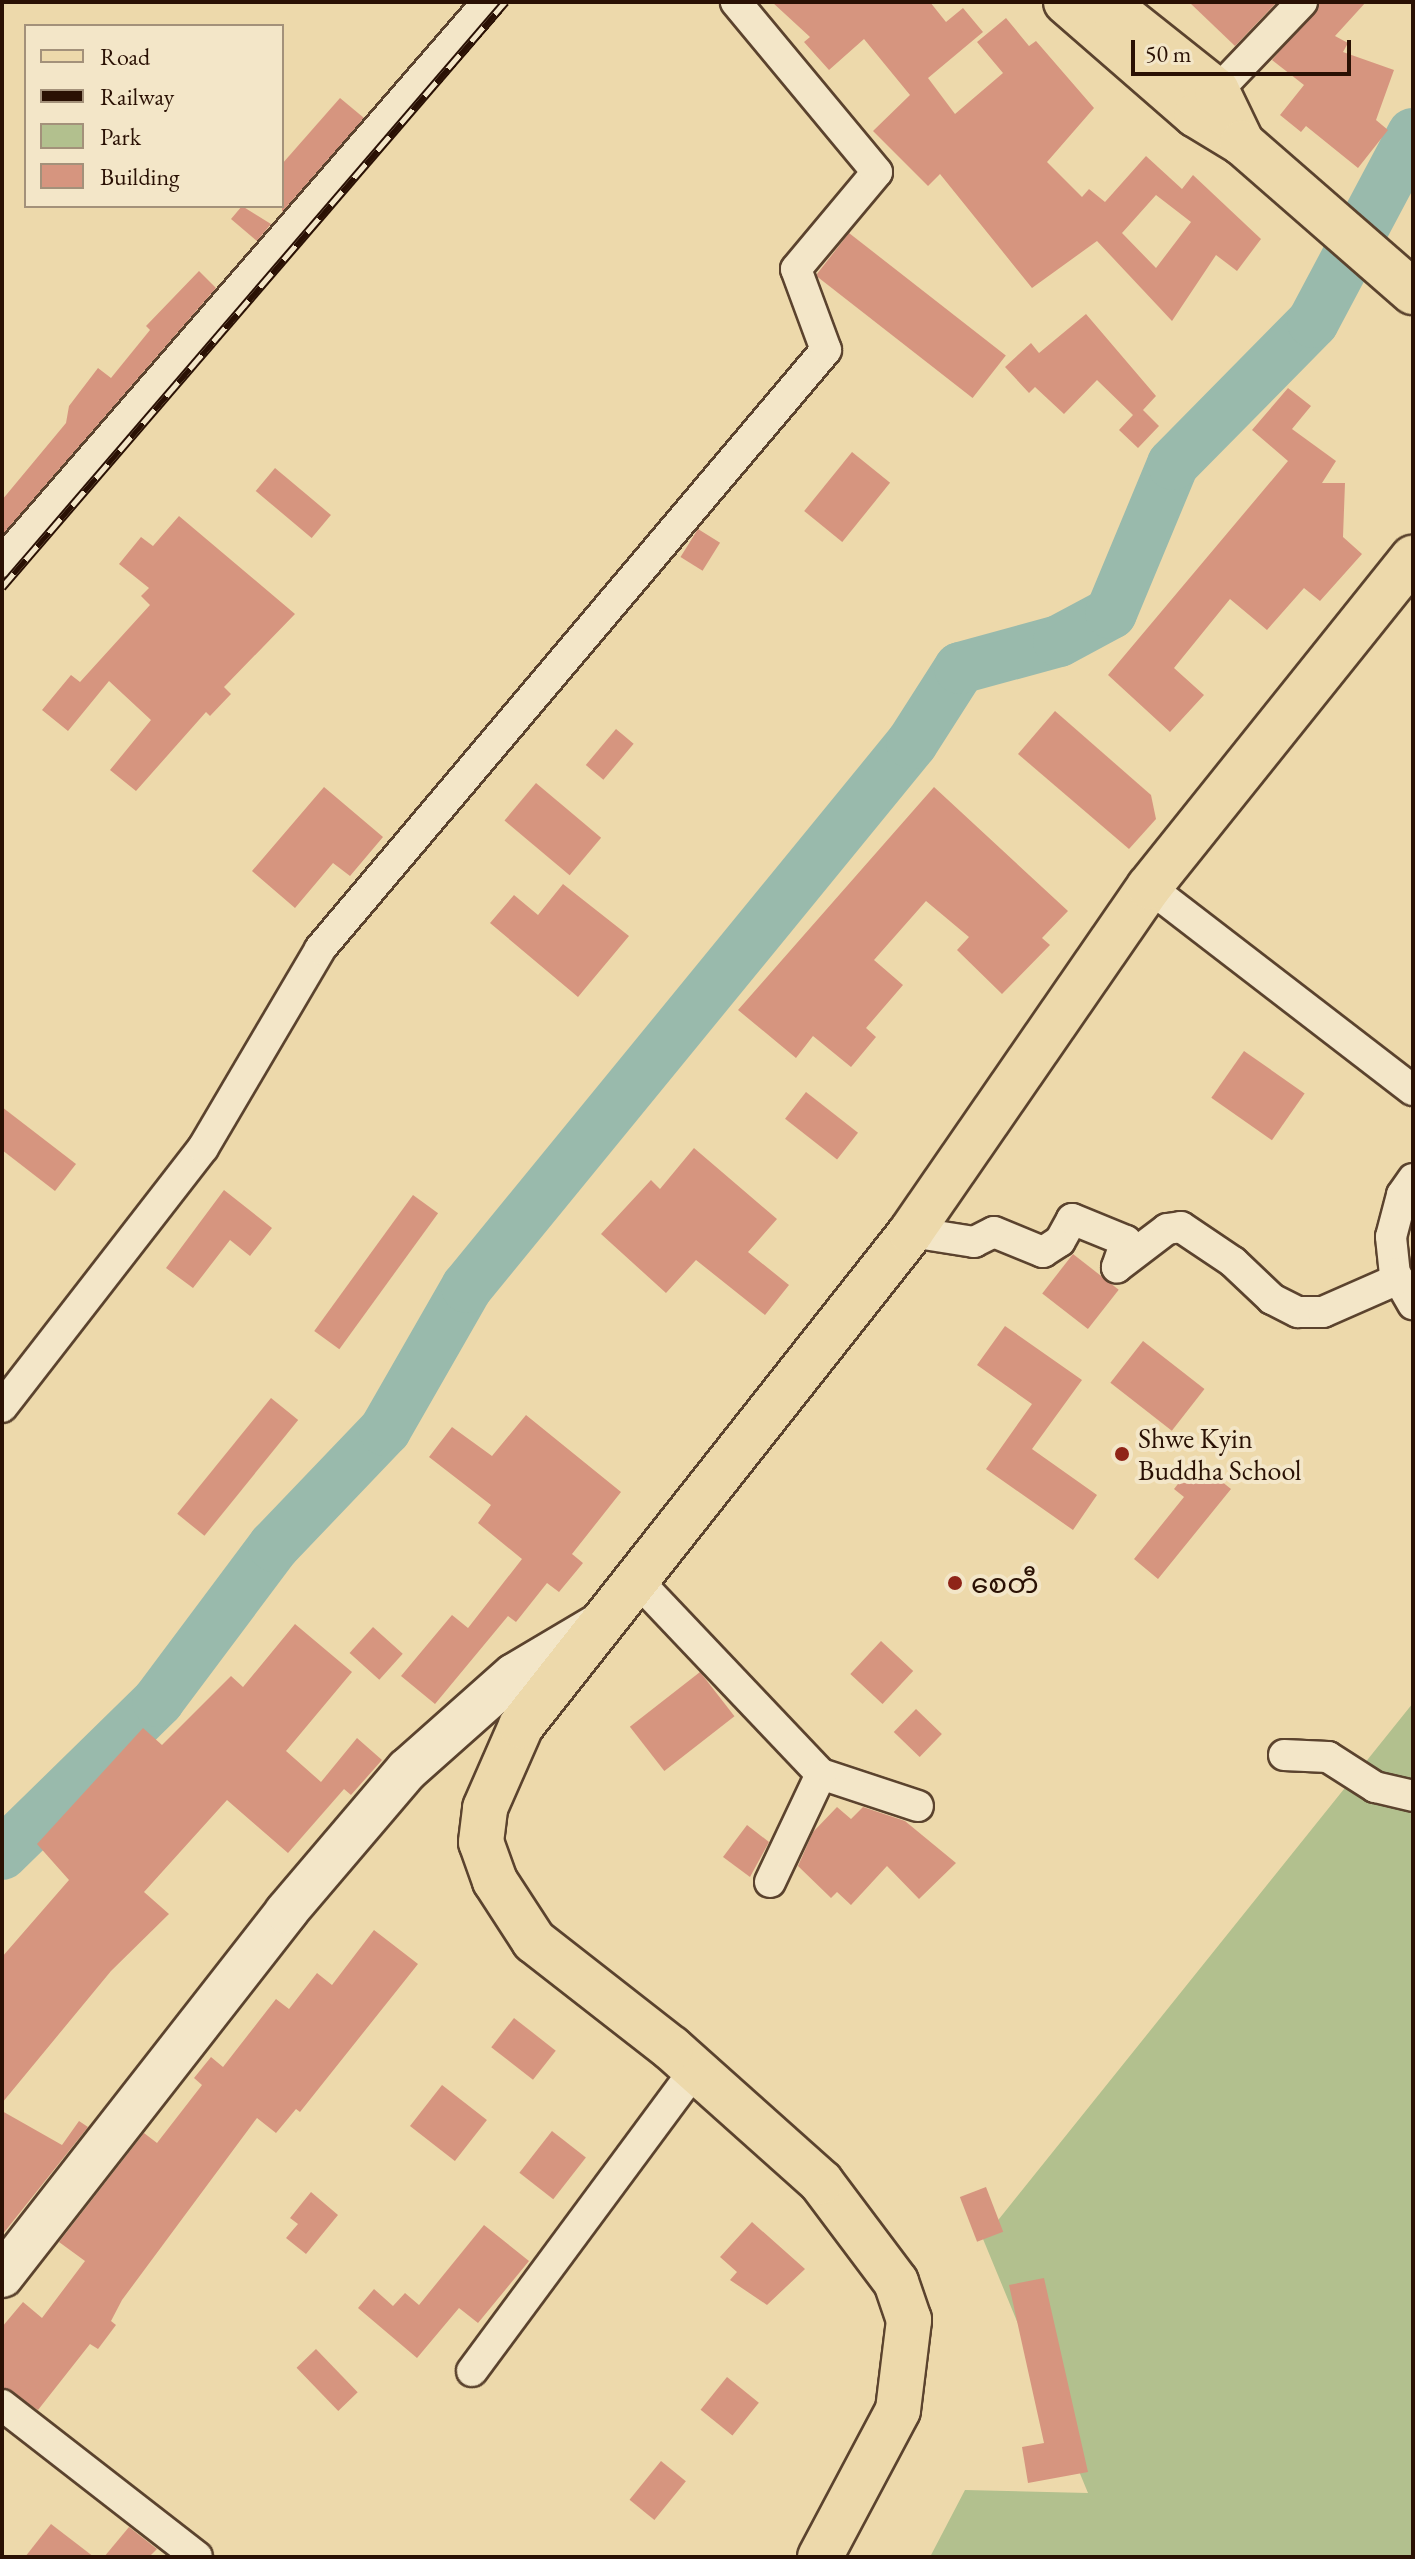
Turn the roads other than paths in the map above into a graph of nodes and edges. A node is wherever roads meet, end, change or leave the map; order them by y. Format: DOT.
graph roads {
  1 [pos="488,2"];
  2 [pos="736,2"];
  3 [pos="1066,2"];
  4 [pos="1105,2"];
  5 [pos="1302,2"];
  6 [pos="1217,91"];
  7 [pos="1242,143"];
  8 [pos="1413,292"];
  9 [pos="1413,558"];
  10 [pos="2,562"];
  11 [pos="1149,887"];
  12 [pos="1413,1090"];
  13 [pos="1413,1179"];
  14 [pos="911,1232"];
  15 [pos="1405,1291"];
  16 [pos="2,1407"];
  17 [pos="635,1578"];
  18 [pos="597,1626"];
  19 [pos="1284,1755"];
  20 [pos="821,1774"];
  21 [pos="1413,1796"];
  22 [pos="918,1806"];
  23 [pos="770,1882"];
  24 [pos="695,2070"];
  25 [pos="2,2276"];
  26 [pos="472,2371"];
  27 [pos="2,2405"];
  28 [pos="197,2557"];
  29 [pos="820,2557"];
  1 -- 10 [label="street"];
  2 -- 16 [label="street"];
  3 -- 7 [label="main road"];
  4 -- 6 [label="main road"];
  5 -- 6 [label="street"];
  6 -- 7 [label="main road"];
  7 -- 8 [label="main road"];
  9 -- 11 [label="main road"];
  11 -- 12 [label="street"];
  11 -- 14 [label="main road"];
  13 -- 15 [label="street"];
  14 -- 15 [label="street"];
  14 -- 17 [label="main road"];
  17 -- 18 [label="main road"];
  17 -- 20 [label="street"];
  18 -- 24 [label="main road"];
  18 -- 25 [label="street"];
  19 -- 21 [label="street"];
  20 -- 22 [label="street"];
  20 -- 23 [label="street"];
  24 -- 26 [label="street"];
  24 -- 29 [label="main road"];
  27 -- 28 [label="street"];
}
